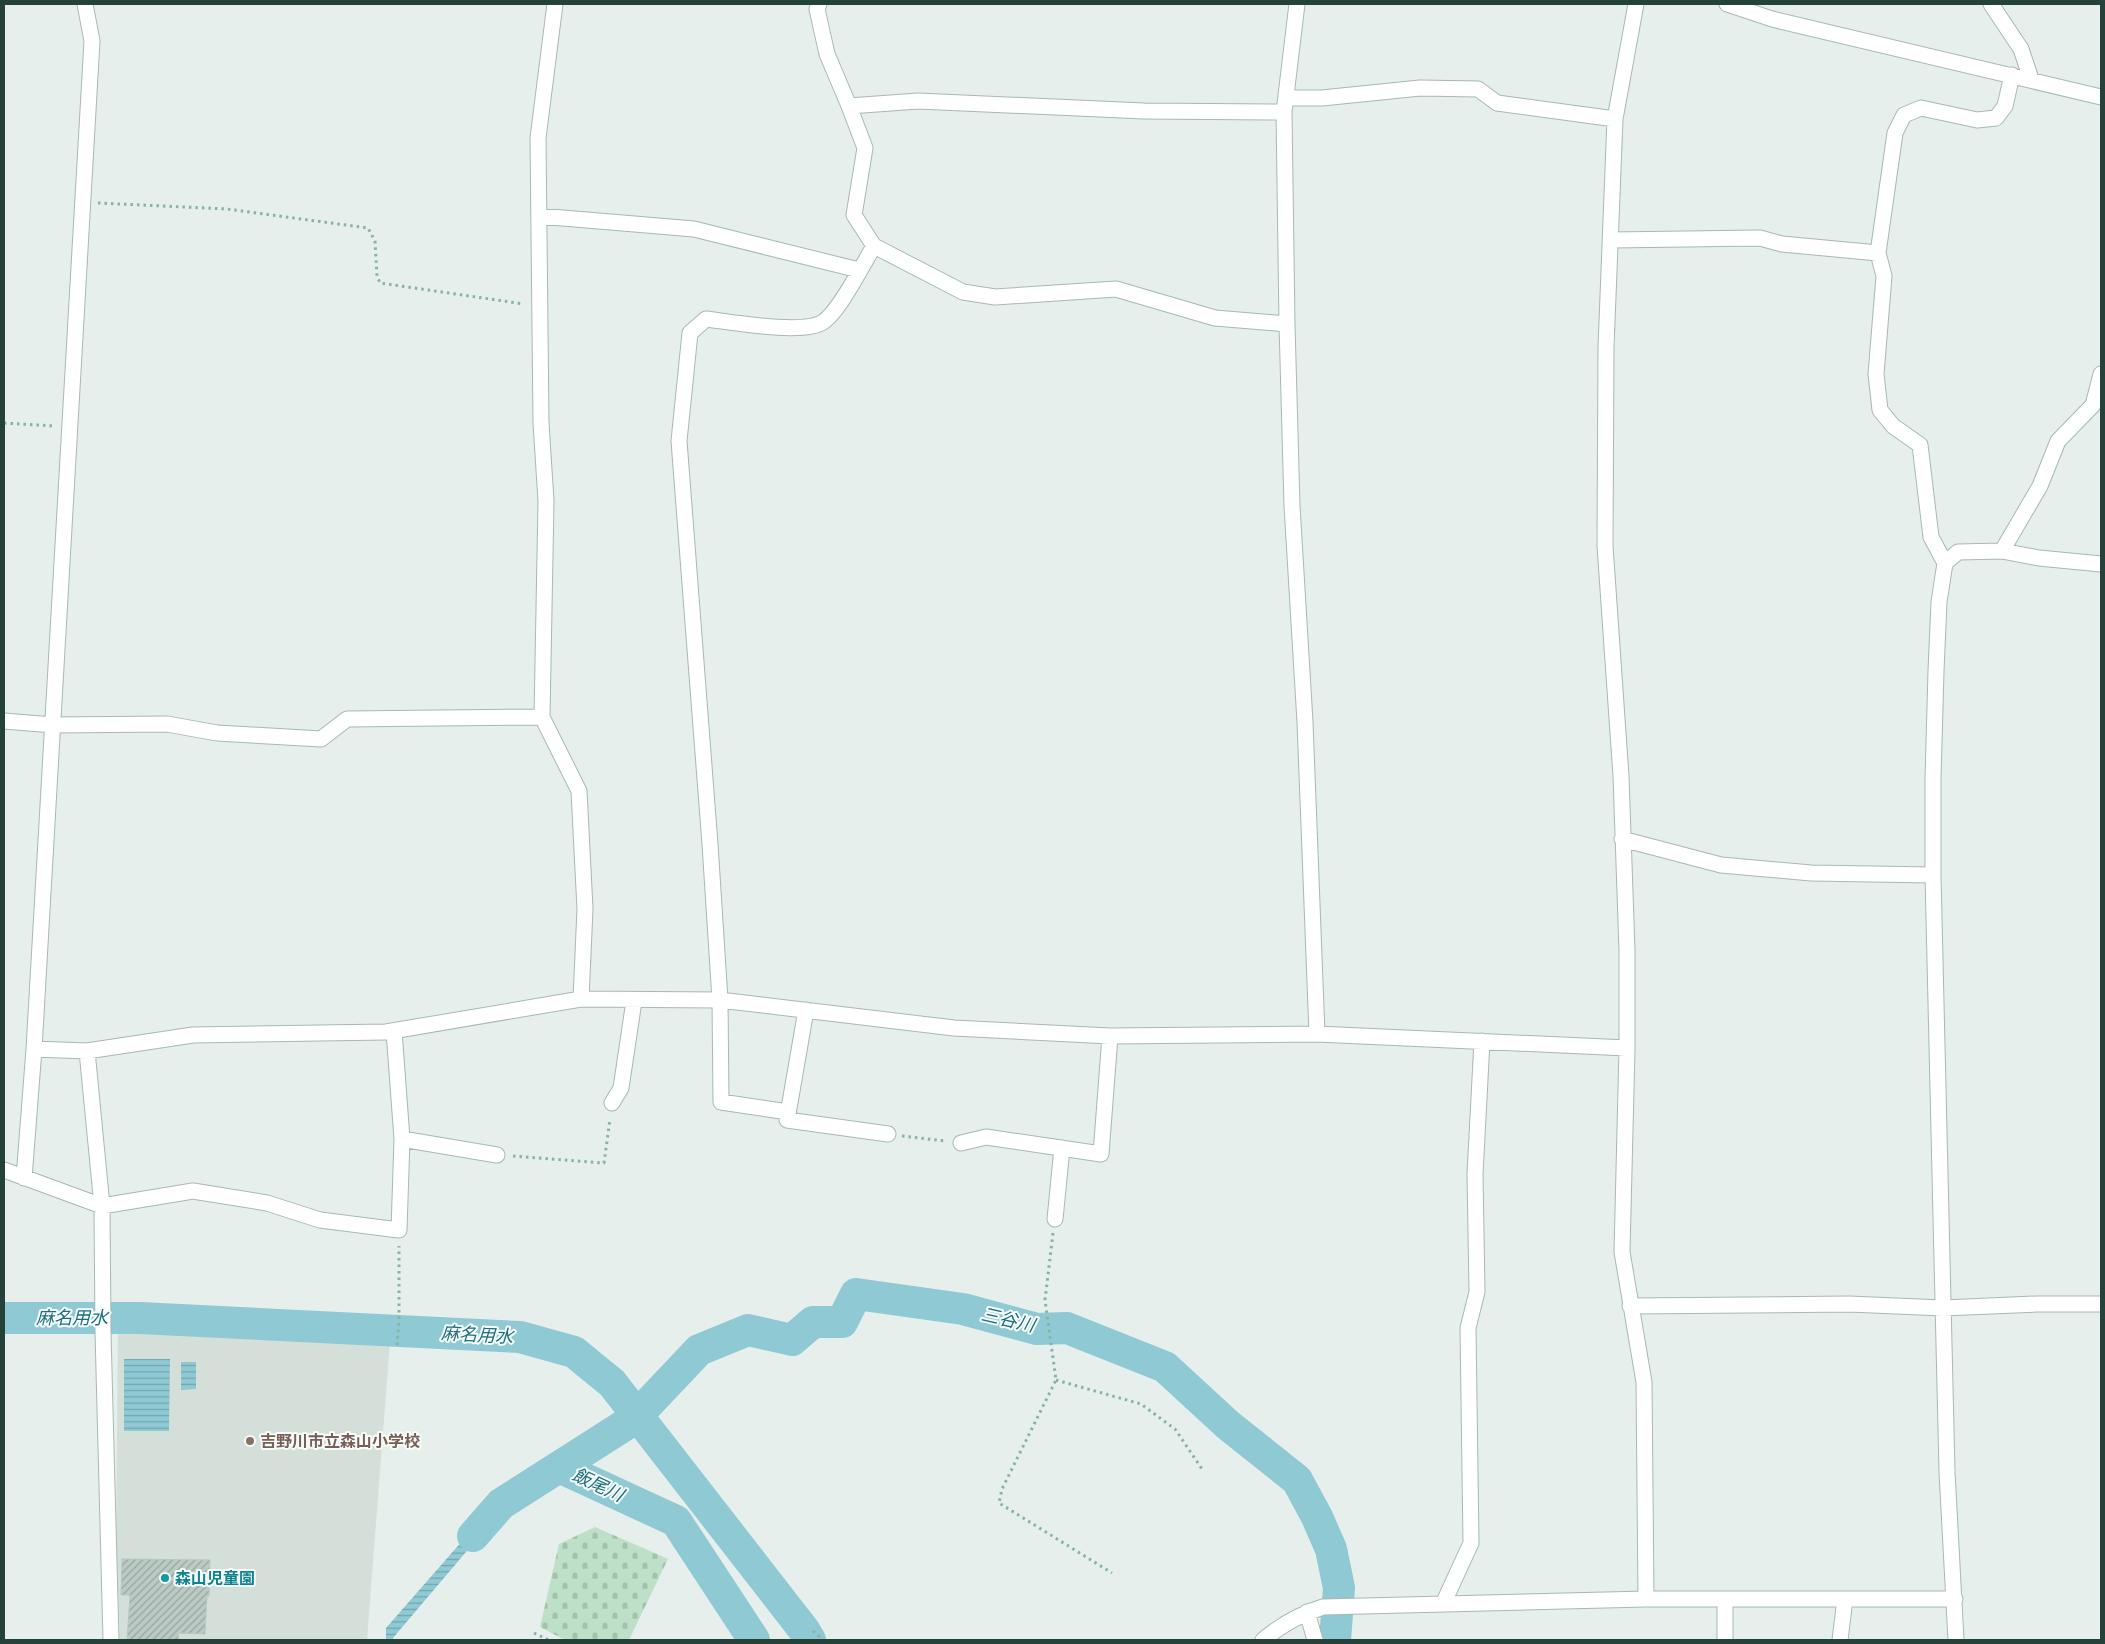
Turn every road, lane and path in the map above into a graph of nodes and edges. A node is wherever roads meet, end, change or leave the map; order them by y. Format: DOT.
graph roads {
  1 [pos="85,4"];
  2 [pos="555,4"];
  3 [pos="819,4"];
  4 [pos="1297,4"];
  5 [pos="1636,4"];
  6 [pos="1727,4"];
  7 [pos="1991,4"];
  8 [pos="2012,75"];
  9 [pos="2031,79"];
  10 [pos="2100,92"];
  11 [pos="1285,105"];
  12 [pos="849,106"];
  13 [pos="1615,119"];
  14 [pos="83,202"];
  15 [pos="539,216"];
  16 [pos="1611,240"];
  17 [pos="874,246"];
  18 [pos="1878,253"];
  19 [pos="859,270"];
  20 [pos="540,306"];
  21 [pos="1287,324"];
  22 [pos="2101,374"];
  23 [pos="4,423"];
  24 [pos="71,427"];
  25 [pos="2002,551"];
  26 [pos="1945,563"];
  27 [pos="2101,564"];
  28 [pos="542,717"];
  29 [pos="4,721"];
  30 [pos="53,725"];
  31 [pos="1622,839"];
  32 [pos="1933,875"];
  33 [pos="581,999"];
  34 [pos="720,1000"];
  35 [pos="634,1001"];
  36 [pos="806,1010"];
  37 [pos="394,1031"];
  38 [pos="1317,1034"];
  39 [pos="1110,1036"];
  40 [pos="1482,1041"];
  41 [pos="1627,1048"];
  42 [pos="34,1049"];
  43 [pos="87,1051"];
  44 [pos="612,1103"];
  45 [pos="788,1112"];
  46 [pos="888,1134"];
  47 [pos="402,1139"];
  48 [pos="961,1143"];
  49 [pos="1062,1148"];
  50 [pos="497,1155"];
  51 [pos="4,1170"];
  52 [pos="24,1178"];
  53 [pos="102,1206"];
  54 [pos="1055,1219"];
  55 [pos="399,1230"];
  56 [pos="2101,1304"];
  57 [pos="1630,1306"];
  58 [pos="1943,1308"];
  59 [pos="397,1344"];
  60 [pos="1056,1380"];
  61 [pos="1202,1469"];
  62 [pos="1112,1573"];
  63 [pos="1646,1599"];
  64 [pos="1845,1599"];
  65 [pos="1955,1599"];
  66 [pos="1725,1600"];
  67 [pos="1443,1604"];
  68 [pos="1307,1612"];
  69 [pos="813,1631"];
  70 [pos="534,1633"];
  71 [pos="111,1640"];
  72 [pos="549,1640"];
  73 [pos="823,1640"];
  74 [pos="1263,1640"];
  75 [pos="1315,1640"];
  76 [pos="1725,1640"];
  77 [pos="1840,1640"];
  78 [pos="1956,1640"];
  1 -- 14 [label="street"];
  2 -- 15 [label="street"];
  3 -- 12 [label="street"];
  4 -- 11 [label="street"];
  5 -- 13 [label="street"];
  6 -- 8 [label="street"];
  7 -- 9 [label="street"];
  8 -- 9 [label="street"];
  8 -- 18 [label="street"];
  9 -- 10 [label="street"];
  11 -- 12 [label="street"];
  11 -- 13 [label="street"];
  11 -- 21 [label="street"];
  12 -- 17 [label="street"];
  13 -- 16 [label="street"];
  14 -- 20 [label="path"];
  14 -- 24 [label="street"];
  15 -- 19 [label="street"];
  15 -- 20 [label="street"];
  16 -- 18 [label="street"];
  16 -- 31 [label="street"];
  17 -- 19 [label="street"];
  17 -- 21 [label="street"];
  18 -- 26 [label="street"];
  19 -- 34 [label="street"];
  20 -- 28 [label="street"];
  21 -- 38 [label="street"];
  22 -- 25 [label="street"];
  23 -- 24 [label="path"];
  24 -- 30 [label="street"];
  25 -- 26 [label="street"];
  25 -- 27 [label="street"];
  26 -- 32 [label="street"];
  28 -- 30 [label="street"];
  28 -- 33 [label="street"];
  29 -- 30 [label="street"];
  30 -- 42 [label="street"];
  31 -- 32 [label="street"];
  31 -- 41 [label="street"];
  32 -- 58 [label="street"];
  33 -- 35 [label="street"];
  33 -- 37 [label="street"];
  34 -- 35 [label="street"];
  34 -- 36 [label="street"];
  34 -- 45 [label="street"];
  35 -- 44 [label="street"];
  36 -- 39 [label="street"];
  36 -- 45 [label="street"];
  37 -- 43 [label="street"];
  37 -- 47 [label="street"];
  38 -- 39 [label="street"];
  38 -- 40 [label="street"];
  39 -- 49 [label="street"];
  40 -- 41 [label="street"];
  40 -- 67 [label="street"];
  41 -- 57 [label="street"];
  42 -- 43 [label="street"];
  42 -- 52 [label="street"];
  43 -- 53 [label="street"];
  44 -- 50 [label="path"];
  45 -- 46 [label="street"];
  46 -- 48 [label="path"];
  47 -- 50 [label="street"];
  47 -- 55 [label="street"];
  48 -- 49 [label="street"];
  49 -- 54 [label="street"];
  51 -- 52 [label="street"];
  52 -- 53 [label="street"];
  53 -- 55 [label="street"];
  53 -- 71 [label="street"];
  54 -- 60 [label="path"];
  55 -- 59 [label="path"];
  56 -- 58 [label="street"];
  57 -- 58 [label="street"];
  57 -- 63 [label="street"];
  58 -- 65 [label="street"];
  60 -- 61 [label="path"];
  60 -- 62 [label="path"];
  63 -- 66 [label="street"];
  63 -- 67 [label="street"];
  64 -- 65 [label="street"];
  64 -- 66 [label="street"];
  64 -- 77 [label="street"];
  65 -- 78 [label="street"];
  66 -- 76 [label="street"];
  67 -- 68 [label="street"];
  68 -- 74 [label="street"];
  68 -- 75 [label="street"];
  69 -- 73 [label="path"];
  70 -- 72 [label="path"];
}
